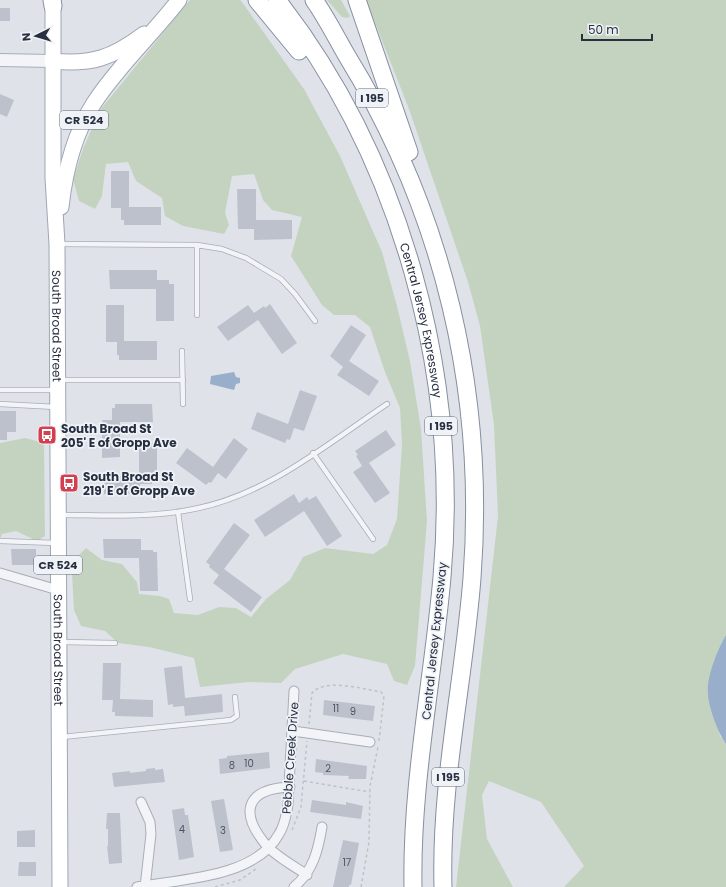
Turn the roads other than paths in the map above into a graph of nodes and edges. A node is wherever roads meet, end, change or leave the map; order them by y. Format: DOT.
graph roads {
  1 [pos="179,0"];
  2 [pos="257,0"];
  3 [pos="276,0"];
  4 [pos="314,0"];
  5 [pos="357,0"];
  6 [pos="52,2"];
  7 [pos="162,20"];
  8 [pos="0,60"];
  9 [pos="52,61"];
  10 [pos="420,202"];
  11 [pos="401,237"];
  12 [pos="57,244"];
  13 [pos="197,245"];
  14 [pos="197,315"];
  15 [pos="315,321"];
  16 [pos="182,351"];
  17 [pos="183,380"];
  18 [pos="58,385"];
  19 [pos="0,390"];
  20 [pos="0,404"];
  21 [pos="183,404"];
  22 [pos="387,404"];
  23 [pos="58,407"];
  24 [pos="313,453"];
  25 [pos="178,512"];
  26 [pos="58,514"];
  27 [pos="373,539"];
  28 [pos="0,541"];
  29 [pos="58,543"];
  30 [pos="0,573"];
  31 [pos="58,590"];
  32 [pos="190,599"];
  33 [pos="58,642"];
  34 [pos="115,643"];
  35 [pos="294,691"];
  36 [pos="234,697"];
  37 [pos="293,731"];
  38 [pos="59,737"];
  39 [pos="370,742"];
  40 [pos="290,787"];
  41 [pos="141,802"];
  42 [pos="322,827"];
  43 [pos="268,847"];
  44 [pos="307,875"];
  45 [pos="60,887"];
  46 [pos="142,887"];
  47 [pos="294,887"];
  48 [pos="413,887"];
  49 [pos="442,887"];
  1 -- 7 [label="main road, South Broad Street / CR 524"];
  2 -- 11 [label="highway"];
  3 -- 11 [label="highway, Central Jersey Expressway / I 195"];
  4 -- 10 [label="highway, I 195"];
  5 -- 10 [label="highway"];
  6 -- 9 [label="main road, South Broad Street / CR 524"];
  7 -- 9 [label="main road"];
  7 -- 12 [label="main road, South Broad Street / CR 524"];
  8 -- 9 [label="street"];
  9 -- 12 [label="main road, South Broad Street / CR 524"];
  10 -- 49 [label="highway, I 195"];
  11 -- 48 [label="highway, Central Jersey Expressway / I 195"];
  12 -- 13 [label="lane"];
  12 -- 18 [label="main road, South Broad Street / CR 524"];
  13 -- 14 [label="lane"];
  13 -- 15 [label="lane"];
  16 -- 17 [label="lane"];
  17 -- 18 [label="lane"];
  17 -- 21 [label="lane"];
  18 -- 19 [label="lane"];
  18 -- 23 [label="main road, South Broad Street / CR 524"];
  20 -- 23 [label="lane"];
  22 -- 24 [label="lane"];
  23 -- 26 [label="main road, South Broad Street / CR 524"];
  24 -- 25 [label="lane"];
  24 -- 27 [label="lane"];
  25 -- 26 [label="lane"];
  25 -- 32 [label="lane"];
  26 -- 29 [label="main road, South Broad Street / CR 524"];
  28 -- 29 [label="lane"];
  29 -- 31 [label="main road, South Broad Street / CR 524"];
  30 -- 31 [label="street"];
  31 -- 33 [label="main road, South Broad Street / CR 524"];
  33 -- 34 [label="lane"];
  33 -- 38 [label="main road, South Broad Street / CR 524"];
  35 -- 37 [label="street, Pebble Creek Drive"];
  36 -- 38 [label="lane"];
  37 -- 39 [label="street"];
  37 -- 40 [label="street, Pebble Creek Drive"];
  38 -- 45 [label="main road, South Broad Street / CR 524"];
  40 -- 43 [label="street, Pebble Creek Drive"];
  40 -- 43 [label="street"];
  41 -- 46 [label="street"];
  42 -- 44 [label="street"];
  43 -- 44 [label="street"];
  43 -- 46 [label="street, Pebble Creek Drive"];
  44 -- 47 [label="street"];
}
